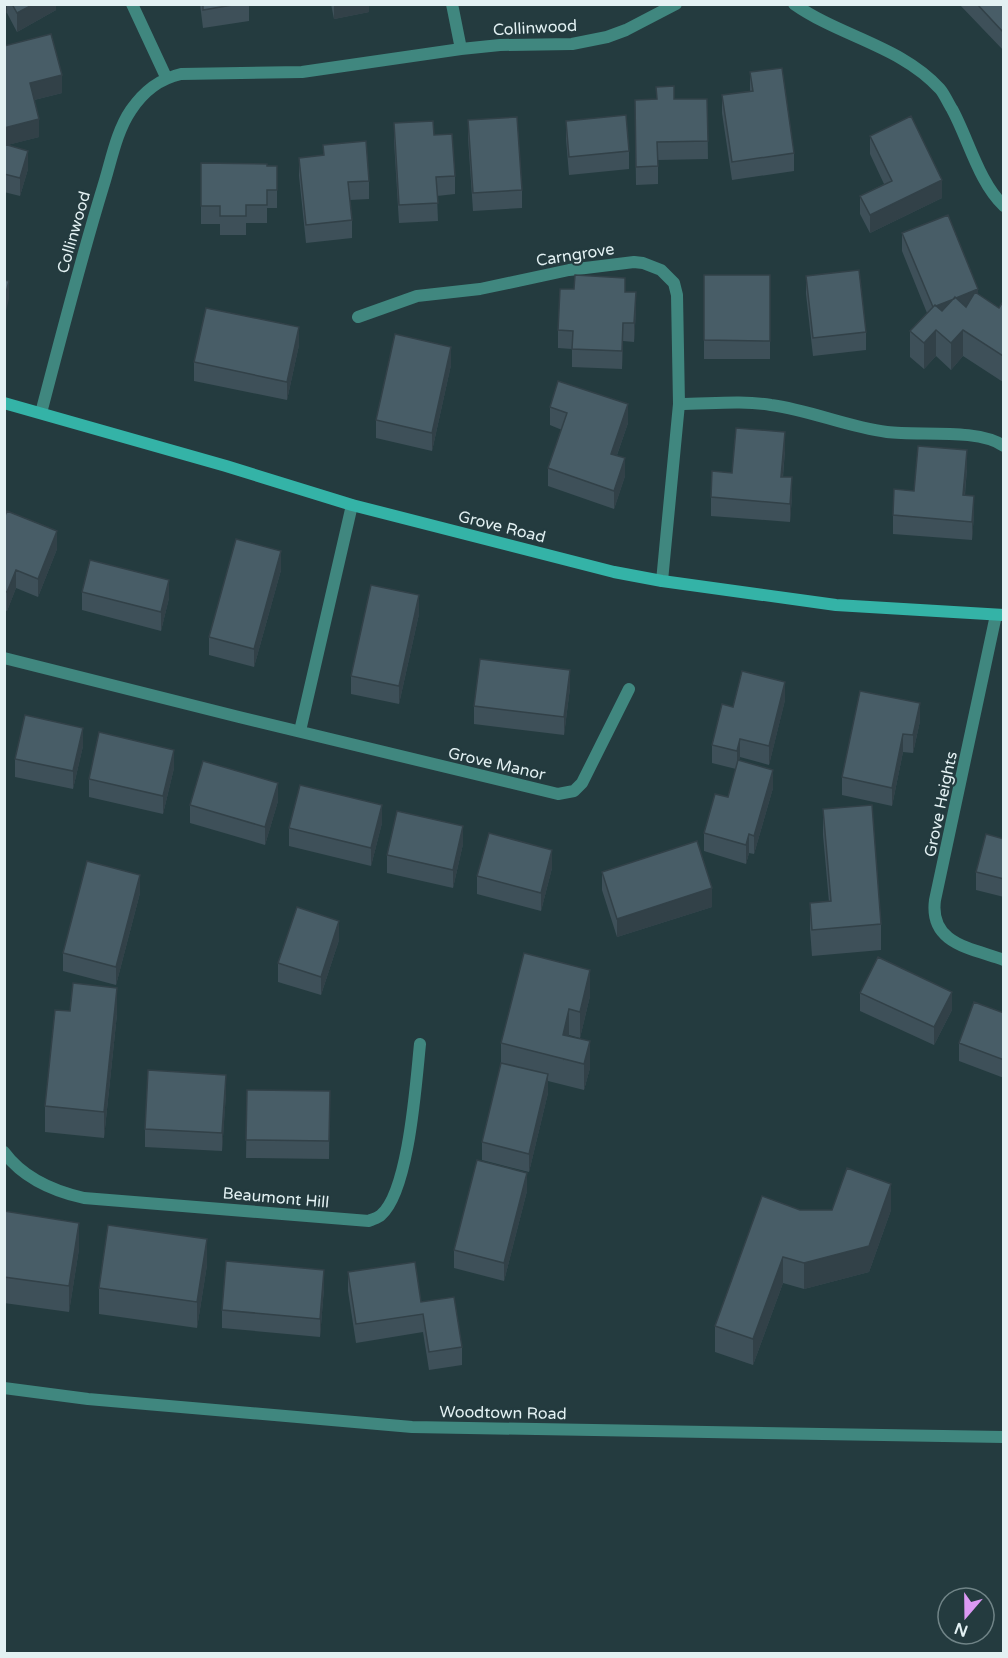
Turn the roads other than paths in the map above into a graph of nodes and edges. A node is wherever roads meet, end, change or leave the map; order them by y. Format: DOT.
graph roads {
  1 [pos="132,4"];
  2 [pos="453,4"];
  3 [pos="676,4"];
  4 [pos="794,4"];
  5 [pos="461,49"];
  6 [pos="166,78"];
  7 [pos="1004,206"];
  8 [pos="358,316"];
  9 [pos="4,403"];
  10 [pos="679,404"];
  11 [pos="41,412"];
  12 [pos="1004,446"];
  13 [pos="352,505"];
  14 [pos="662,581"];
  15 [pos="1000,615"];
  16 [pos="4,658"];
  17 [pos="629,689"];
  18 [pos="300,731"];
  19 [pos="1004,960"];
  20 [pos="420,1044"];
  21 [pos="4,1152"];
  22 [pos="4,1388"];
  23 [pos="1004,1437"];
  1 -- 6 [label="street"];
  2 -- 5 [label="street"];
  3 -- 5 [label="street, Collinwood"];
  4 -- 7 [label="street"];
  5 -- 6 [label="street, Collinwood"];
  6 -- 11 [label="street, Collinwood"];
  8 -- 10 [label="street, Carngrove"];
  9 -- 11 [label="street, Grove Road"];
  10 -- 12 [label="street"];
  10 -- 14 [label="street, Carngrove"];
  11 -- 13 [label="street, Grove Road"];
  13 -- 14 [label="street, Grove Road"];
  13 -- 18 [label="street"];
  14 -- 15 [label="street, Grove Road"];
  15 -- 19 [label="street, Grove Heights"];
  16 -- 18 [label="street, Grove Manor"];
  17 -- 18 [label="street, Grove Manor"];
  20 -- 21 [label="street, Beaumont Hill"];
  22 -- 23 [label="street, Woodtown Road"];
}
